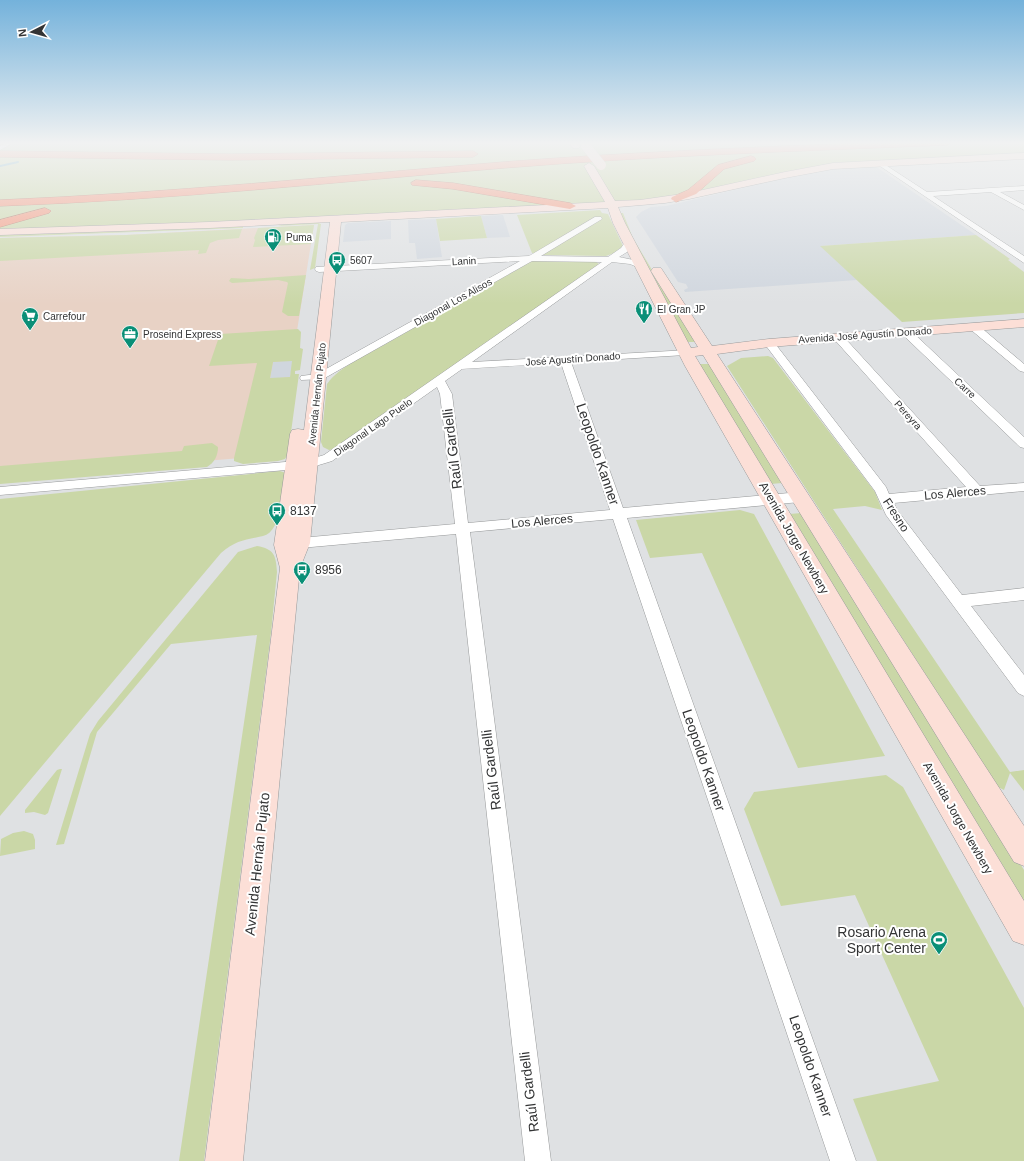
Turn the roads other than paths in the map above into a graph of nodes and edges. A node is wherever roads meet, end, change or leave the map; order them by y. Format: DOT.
graph roads {
  1 [pos="139,196"];
  2 [pos="172,196"];
  3 [pos="511,196"];
  4 [pos="612,196"];
  5 [pos="618,196"];
  6 [pos="682,196"];
  7 [pos="689,196"];
  8 [pos="928,196"];
  9 [pos="1003,196"];
  10 [pos="676,199"];
  11 [pos="0,204"];
  12 [pos="618,204"];
  13 [pos="570,206"];
  14 [pos="1024,208"];
  15 [pos="22,217"];
  16 [pos="331,219"];
  17 [pos="598,219"];
  18 [pos="0,224"];
  19 [pos="0,229"];
  20 [pos="0,232"];
  21 [pos="629,243"];
  22 [pos="533,257"];
  23 [pos="609,259"];
  24 [pos="1024,260"];
  25 [pos="642,266"];
  26 [pos="325,269"];
  27 [pos="1024,323"];
  28 [pos="979,331"];
  29 [pos="1024,332"];
  30 [pos="911,336"];
  31 [pos="842,342"];
  32 [pos="773,347"];
  33 [pos="708,351"];
  34 [pos="686,352"];
  35 [pos="565,360"];
  36 [pos="461,366"];
  37 [pos="1024,369"];
  38 [pos="312,378"];
  39 [pos="439,381"];
  40 [pos="1024,444"];
  41 [pos="302,465"];
  42 [pos="1024,487"];
  43 [pos="0,491"];
  44 [pos="978,492"];
  45 [pos="800,497"];
  46 [pos="885,499"];
  47 [pos="771,500"];
  48 [pos="619,514"];
  49 [pos="462,528"];
  50 [pos="292,552"];
  51 [pos="1024,594"];
  52 [pos="959,601"];
  53 [pos="1024,688"];
  54 [pos="1024,852"];
  55 [pos="1024,930"];
  56 [pos="224,1161"];
  57 [pos="538,1161"];
  58 [pos="843,1161"];
  1 -- 11 [label="highway"];
  2 -- 15 [label="highway"];
  3 -- 13 [label="highway"];
  4 -- 12 [label="main road, Avenida Jorge Newbery"];
  5 -- 12 [label="main road, Avenida Jorge Newbery"];
  6 -- 10 [label="highway"];
  7 -- 10 [label="main road"];
  8 -- 24 [label="street"];
  9 -- 14 [label="street"];
  10 -- 12 [label="main road"];
  12 -- 13 [label="main road"];
  12 -- 21 [label="main road, Avenida Jorge Newbery"];
  12 -- 33 [label="main road, Avenida Jorge Newbery"];
  13 -- 16 [label="main road"];
  15 -- 18 [label="highway"];
  15 -- 19 [label="highway"];
  16 -- 20 [label="main road"];
  16 -- 26 [label="main road, Avenida Hernán Pujato"];
  17 -- 22 [label="street, Diagonal Los Alisos"];
  21 -- 23 [label="street, Diagonal Lago Puelo"];
  21 -- 25 [label="main road, Avenida Jorge Newbery"];
  22 -- 23 [label="street, Lanin"];
  22 -- 26 [label="street, Lanin"];
  22 -- 38 [label="street, Diagonal Los Alisos"];
  23 -- 25 [label="street"];
  23 -- 36 [label="street, Diagonal Lago Puelo"];
  25 -- 34 [label="main road, Avenida Jorge Newbery"];
  26 -- 38 [label="main road, Avenida Hernán Pujato"];
  27 -- 28 [label="main road, Avenida José Agustín Donado"];
  28 -- 29 [label="main road, Avenida José Agustín Donado"];
  28 -- 30 [label="main road, Avenida José Agustín Donado"];
  28 -- 37 [label="street"];
  30 -- 31 [label="main road, Avenida José Agustín Donado"];
  30 -- 40 [label="street, Carre"];
  31 -- 32 [label="main road, Avenida José Agustín Donado"];
  31 -- 44 [label="street, Pereyra"];
  32 -- 33 [label="main road, Avenida José Agustín Donado"];
  32 -- 46 [label="street, Fresno"];
  33 -- 34 [label="main road, Avenida José Agustín Donado"];
  33 -- 45 [label="main road, Avenida Jorge Newbery"];
  34 -- 35 [label="street, José Agustín Donado"];
  34 -- 47 [label="main road, Avenida Jorge Newbery"];
  35 -- 36 [label="street, José Agustín Donado"];
  35 -- 48 [label="street, Leopoldo Kanner"];
  36 -- 39 [label="street, Diagonal Lago Puelo"];
  38 -- 41 [label="main road, Avenida Hernán Pujato"];
  39 -- 41 [label="street, Diagonal Lago Puelo"];
  39 -- 49 [label="street, Raúl Gardelli"];
  41 -- 43 [label="street, Diagonal Lago Puelo"];
  41 -- 50 [label="main road, Avenida Hernán Pujato"];
  42 -- 44 [label="street, Los Alerces"];
  44 -- 46 [label="street, Los Alerces"];
  45 -- 47 [label="street, Los Alerces"];
  45 -- 54 [label="main road, Avenida Jorge Newbery"];
  46 -- 52 [label="street, Fresno"];
  47 -- 48 [label="street, Los Alerces"];
  47 -- 55 [label="main road, Avenida Jorge Newbery"];
  48 -- 49 [label="street, Los Alerces"];
  48 -- 58 [label="street, Leopoldo Kanner"];
  49 -- 50 [label="street, Los Alerces"];
  49 -- 57 [label="street, Raúl Gardelli"];
  50 -- 56 [label="main road, Avenida Hernán Pujato"];
  51 -- 52 [label="street"];
  52 -- 53 [label="street, Fresno"];
}
